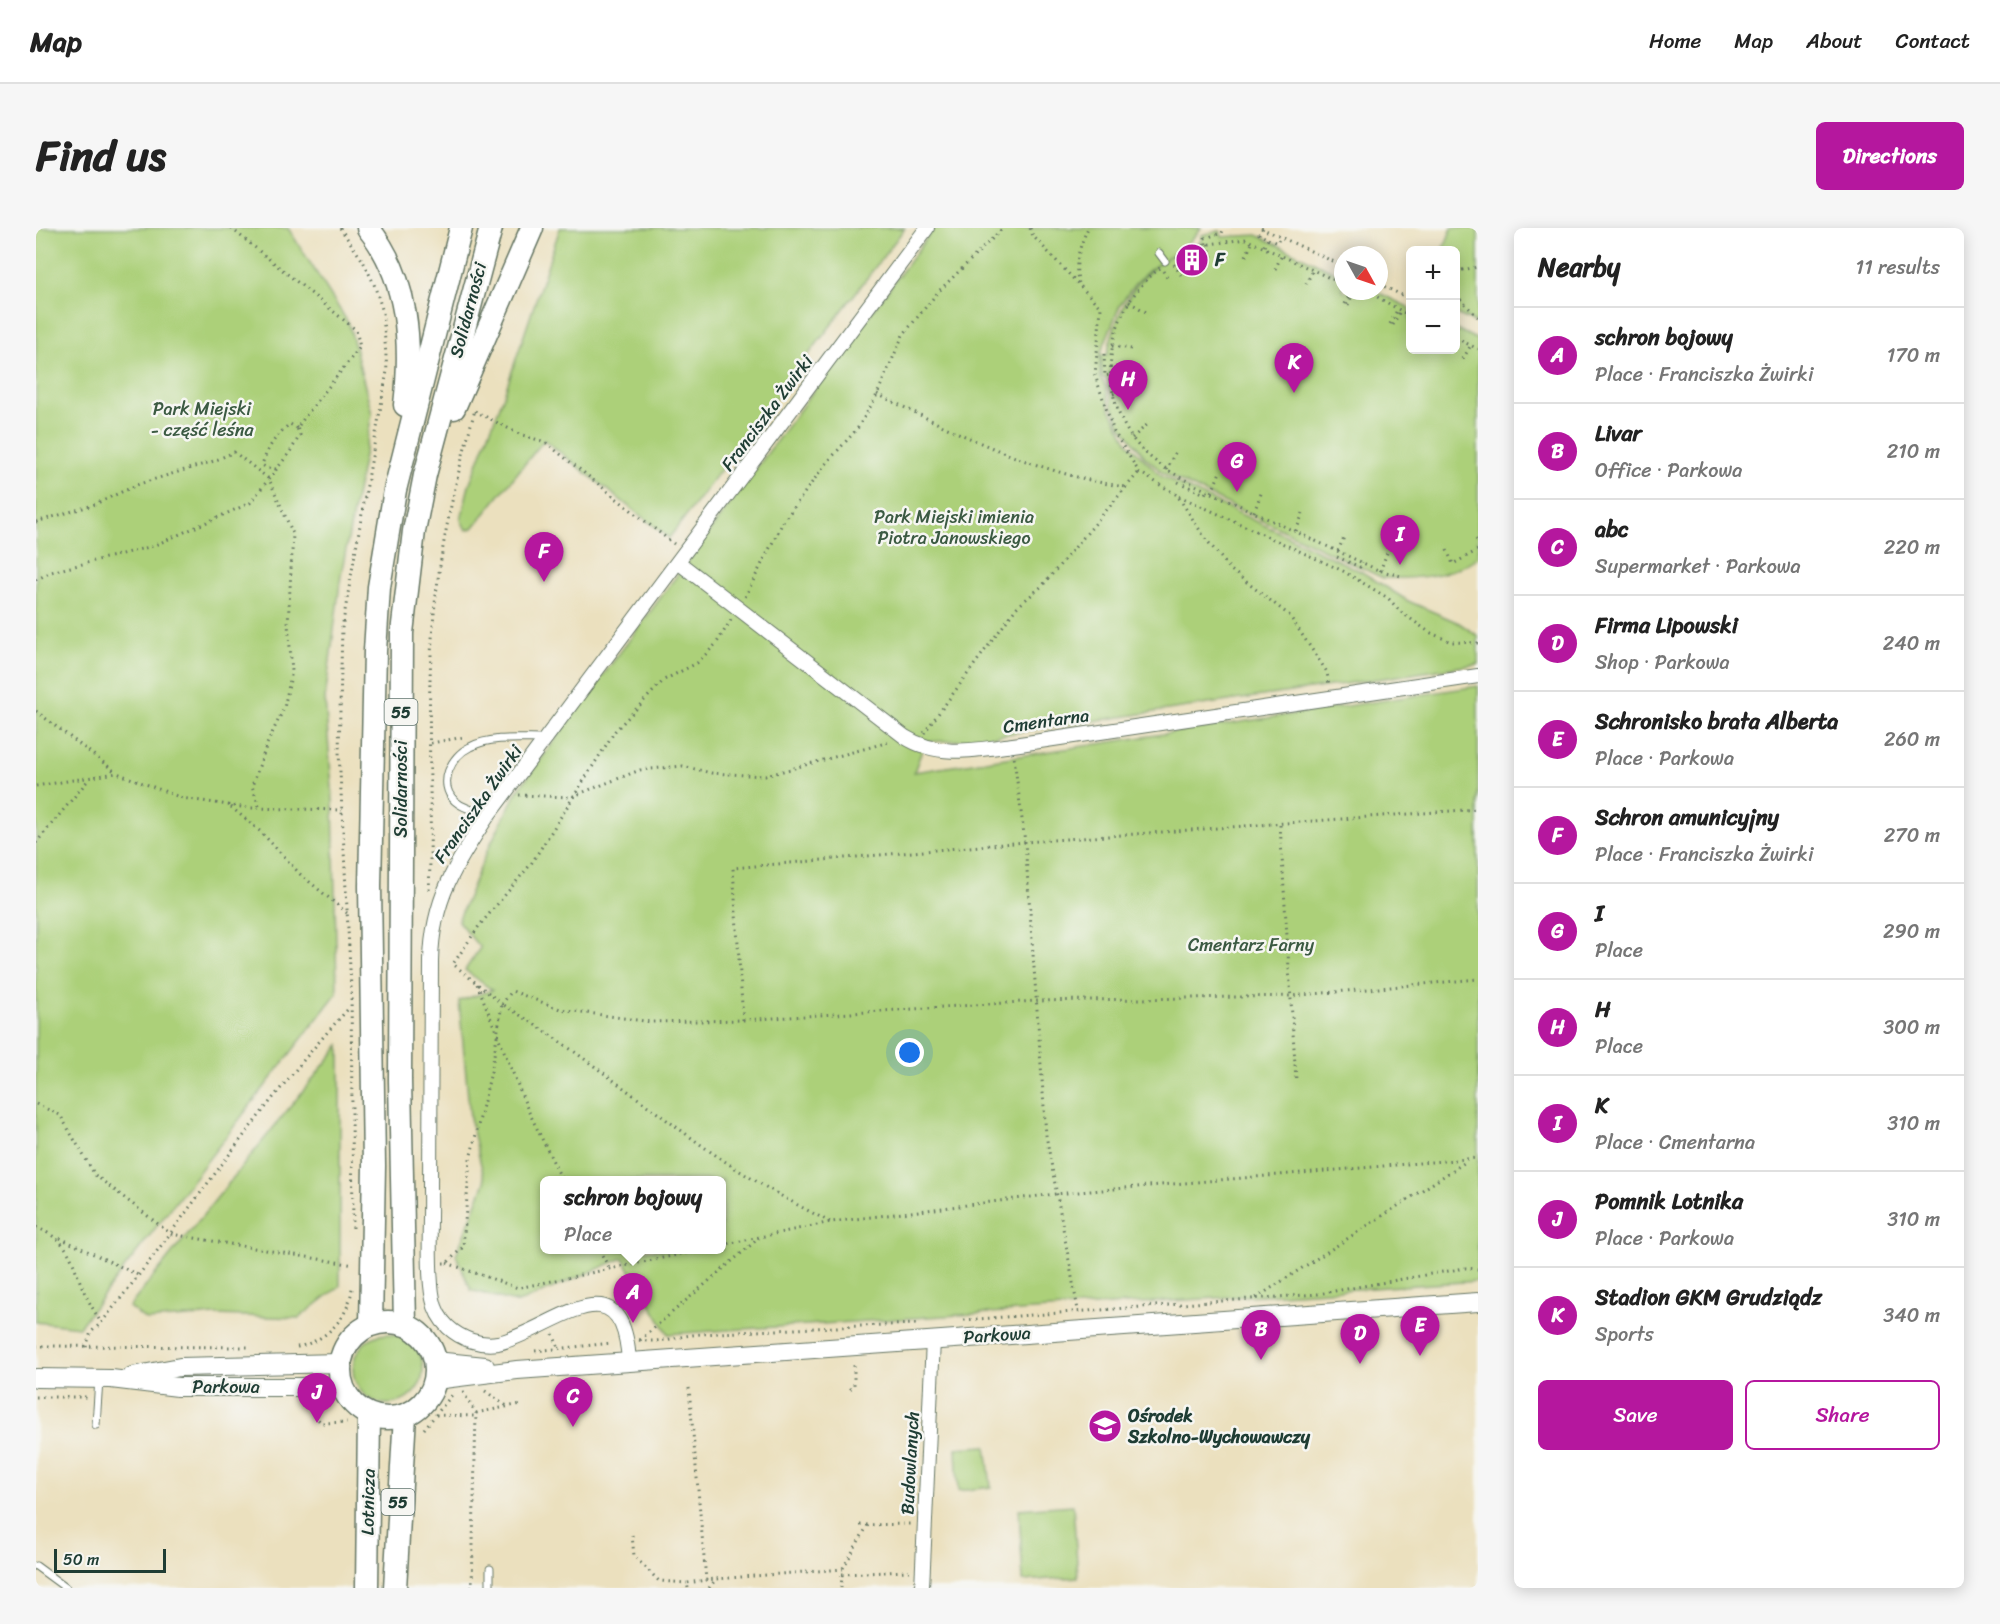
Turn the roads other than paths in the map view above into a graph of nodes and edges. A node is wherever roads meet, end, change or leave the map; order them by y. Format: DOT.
graph roads {
  1 [pos="368,228"];
  2 [pos="461,228"];
  3 [pos="490,228"];
  4 [pos="532,228"];
  5 [pos="927,228"];
  6 [pos="1159,253"];
  7 [pos="1165,261"];
  8 [pos="425,476"];
  9 [pos="396,490"];
  10 [pos="681,558"];
  11 [pos="1478,676"];
  12 [pos="546,738"];
  13 [pos="489,814"];
  14 [pos="1478,1302"];
  15 [pos="371,1324"];
  16 [pos="405,1324"];
  17 [pos="933,1340"];
  18 [pos="629,1362"];
  19 [pos="339,1363"];
  20 [pos="435,1370"];
  21 [pos="36,1378"];
  22 [pos="105,1379"];
  23 [pos="342,1387"];
  24 [pos="369,1415"];
  25 [pos="405,1415"];
  26 [pos="96,1425"];
  27 [pos="36,1566"];
  28 [pos="490,1569"];
  29 [pos="66,1588"];
  30 [pos="367,1588"];
  31 [pos="395,1588"];
  32 [pos="490,1588"];
  33 [pos="922,1588"];
  1 -- 9 [label="main road"];
  2 -- 9 [label="main road, Solidarności / 55"];
  3 -- 8 [label="main road, Solidarności / 55"];
  4 -- 8 [label="main road"];
  5 -- 10 [label="street, Franciszka Żwirki"];
  6 -- 7 [label="lane"];
  8 -- 16 [label="main road, Solidarności / 55"];
  9 -- 15 [label="main road, Solidarności / 55"];
  10 -- 11 [label="street, Cmentarna"];
  10 -- 12 [label="street, Franciszka Żwirki"];
  12 -- 13 [label="street, Franciszka Żwirki"];
  12 -- 13 [label="lane"];
  13 -- 18 [label="street, Franciszka Żwirki"];
  14 -- 17 [label="street, Parkowa"];
  15 -- 16 [label="main road"];
  15 -- 19 [label="main road"];
  16 -- 20 [label="main road"];
  17 -- 18 [label="street, Parkowa"];
  17 -- 33 [label="street, Budowlanych"];
  18 -- 20 [label="street, Parkowa"];
  19 -- 22 [label="street, Parkowa"];
  19 -- 23 [label="main road"];
  20 -- 25 [label="main road"];
  21 -- 22 [label="street, Parkowa"];
  22 -- 23 [label="street, Parkowa"];
  22 -- 26 [label="lane"];
  23 -- 24 [label="main road"];
  24 -- 25 [label="main road"];
  24 -- 30 [label="main road, Lotnicza / 55"];
  25 -- 31 [label="main road, Lotnicza / 55"];
  27 -- 29 [label="lane"];
  28 -- 32 [label="lane"];
}
